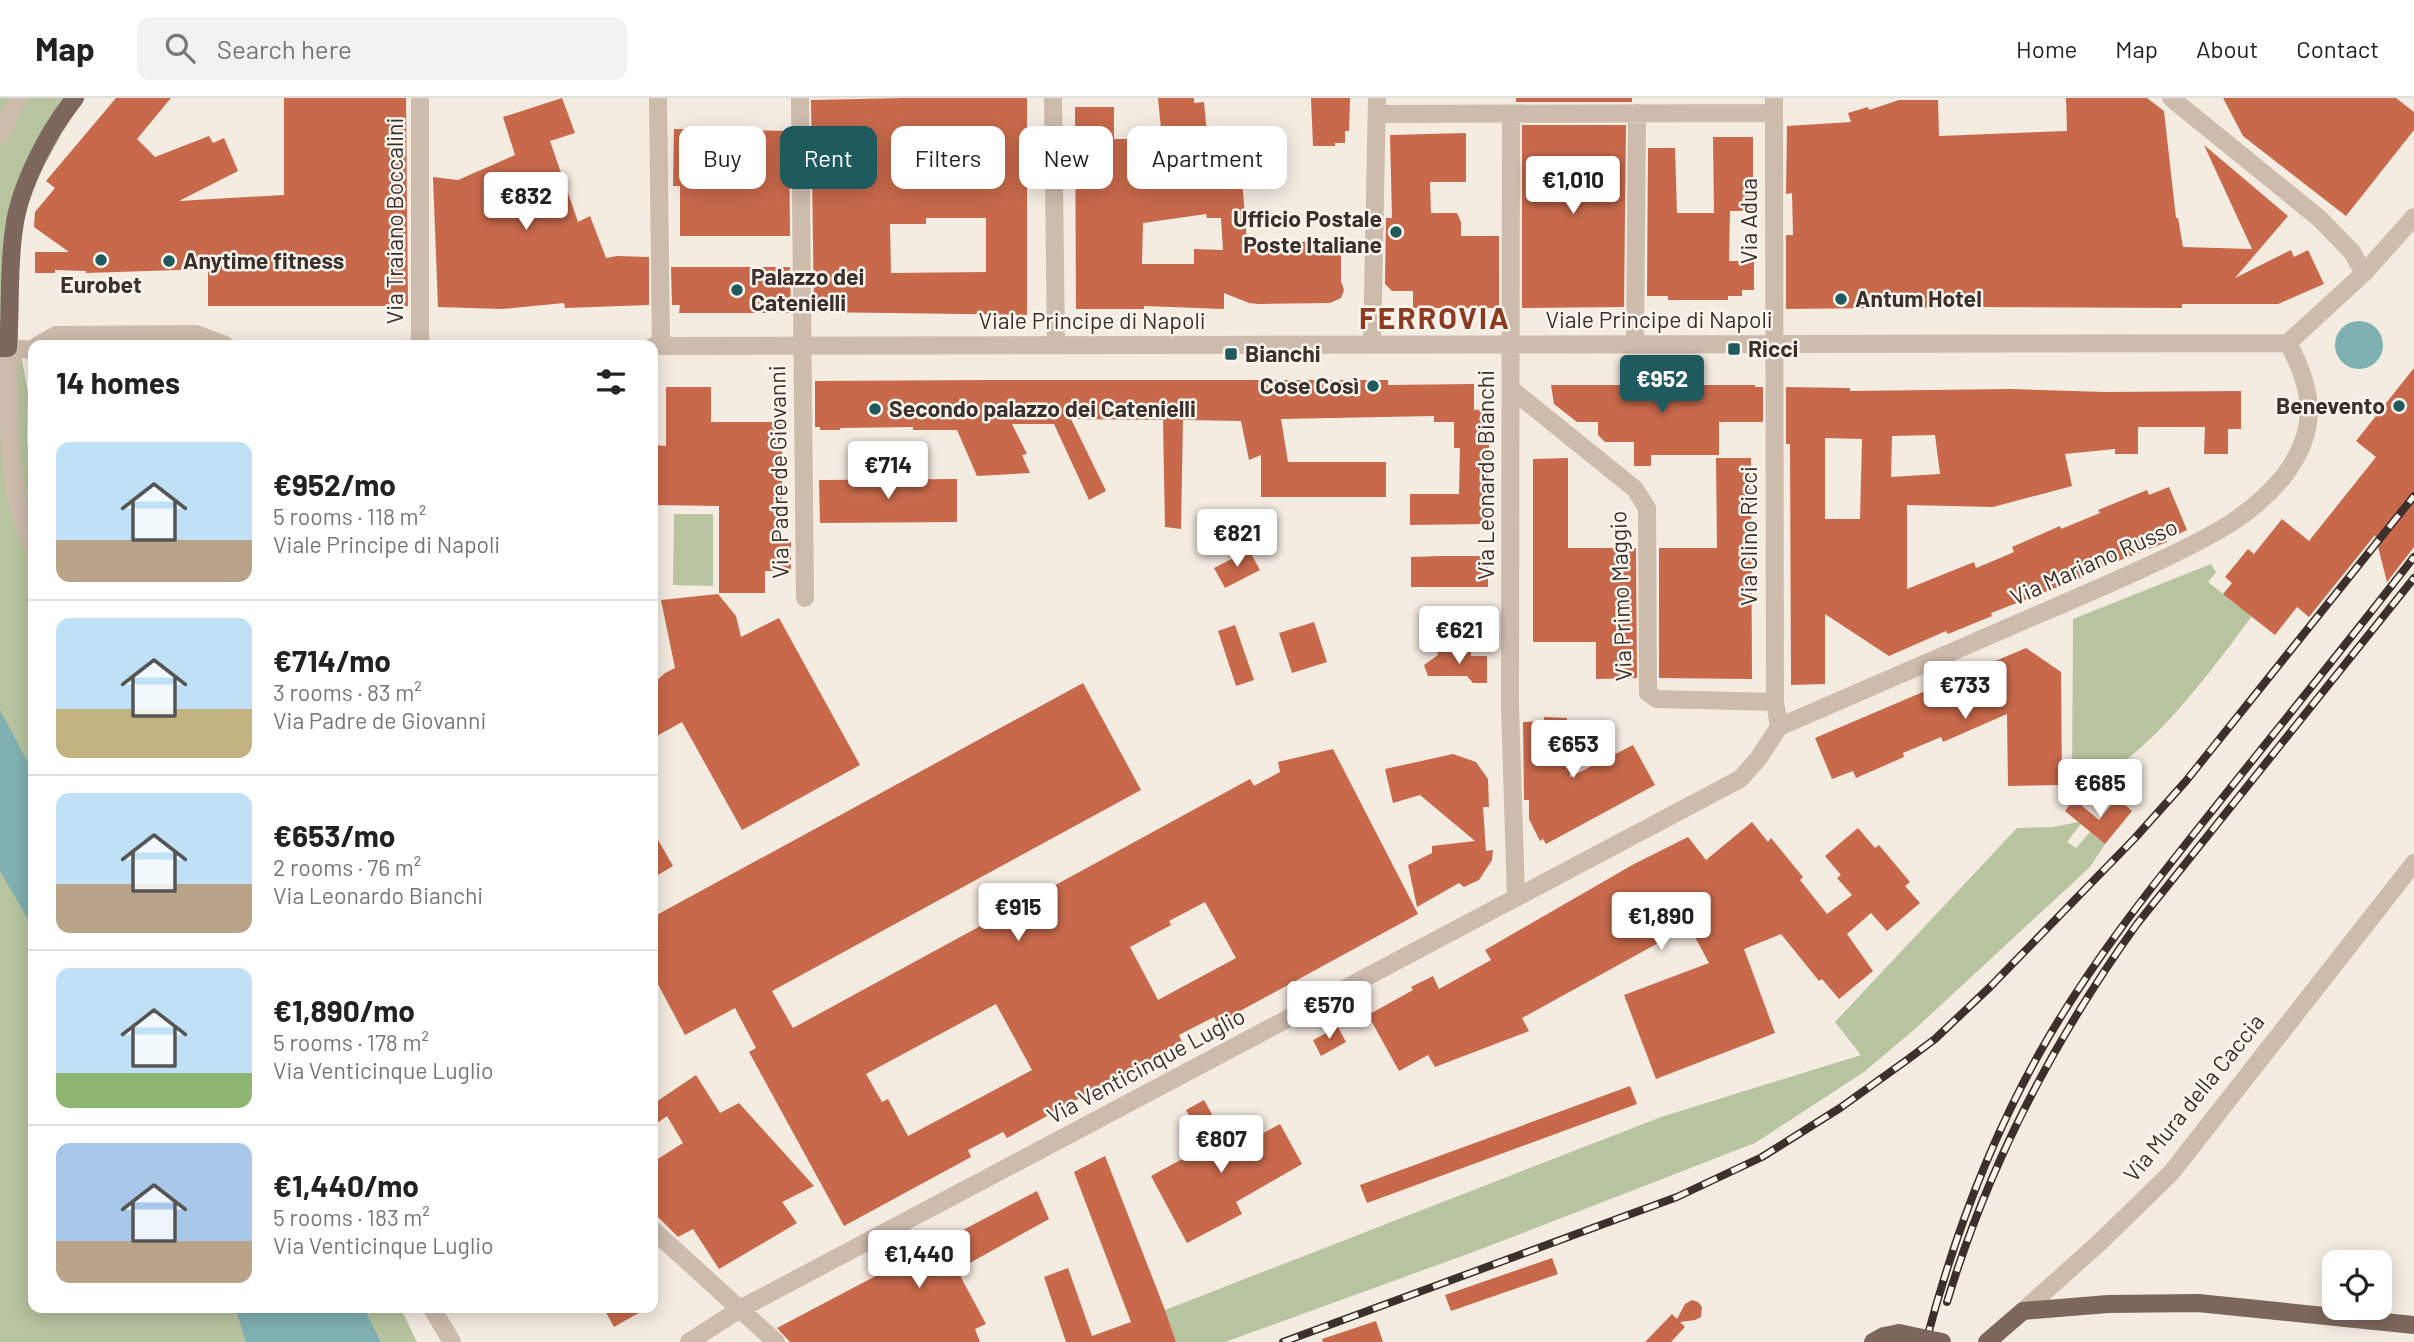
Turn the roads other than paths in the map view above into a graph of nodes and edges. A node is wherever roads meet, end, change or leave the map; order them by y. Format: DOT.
graph roads {
  1 [pos="18,98"];
  2 [pos="75,98"];
  3 [pos="420,98"];
  4 [pos="657,98"];
  5 [pos="800,98"];
  6 [pos="1054,98"];
  7 [pos="2171,98"];
  8 [pos="1774,105"];
  9 [pos="1377,106"];
  10 [pos="1637,113"];
  11 [pos="1511,114"];
  12 [pos="0,136"];
  13 [pos="2414,216"];
  14 [pos="2364,274"];
  15 [pos="48,340"];
  16 [pos="206,340"];
  17 [pos="419,340"];
  18 [pos="657,340"];
  19 [pos="2288,343"];
  20 [pos="1510,344"];
  21 [pos="1635,344"];
  22 [pos="1773,344"];
  23 [pos="1056,345"];
  24 [pos="1372,345"];
  25 [pos="658,346"];
  26 [pos="802,346"];
  27 [pos="28,347"];
  28 [pos="4,348"];
  29 [pos="1511,389"];
  30 [pos="28,535"];
  31 [pos="805,598"];
  32 [pos="1775,702"];
  33 [pos="1779,727"];
  34 [pos="2414,863"];
  35 [pos="1516,898"];
  36 [pos="658,1235"];
  37 [pos="740,1309"];
  38 [pos="2023,1311"];
  39 [pos="435,1313"];
  40 [pos="2414,1325"];
  41 [pos="452,1342"];
  42 [pos="689,1342"];
  43 [pos="716,1342"];
  44 [pos="776,1342"];
  45 [pos="1873,1342"];
  46 [pos="1941,1342"];
  47 [pos="1987,1342"];
  1 -- 12 [label="street"];
  2 -- 28 [label="main road"];
  3 -- 17 [label="street, Via Traiano Boccalini"];
  4 -- 18 [label="street"];
  5 -- 26 [label="street, Via Padre de Giovanni"];
  6 -- 23 [label="street"];
  7 -- 14 [label="street"];
  8 -- 10 [label="street"];
  8 -- 22 [label="street, Via Adua"];
  9 -- 11 [label="street"];
  9 -- 24 [label="street"];
  10 -- 11 [label="street"];
  10 -- 21 [label="street"];
  11 -- 20 [label="street, Via Leonardo Bianchi"];
  13 -- 14 [label="street"];
  14 -- 19 [label="street"];
  15 -- 16 [label="street"];
  19 -- 22 [label="street, Viale Principe di Napoli"];
  19 -- 33 [label="street, Via Mariano Russo"];
  20 -- 21 [label="street, Viale Principe di Napoli"];
  20 -- 24 [label="street, Viale Principe di Napoli"];
  20 -- 29 [label="street, Via Leonardo Bianchi"];
  21 -- 22 [label="street, Viale Principe di Napoli"];
  22 -- 32 [label="street, Via Clino Ricci"];
  23 -- 24 [label="street, Viale Principe di Napoli"];
  23 -- 26 [label="street, Viale Principe di Napoli"];
  25 -- 26 [label="street, Viale Principe di Napoli"];
  26 -- 31 [label="street, Via Padre de Giovanni"];
  27 -- 28 [label="street"];
  28 -- 30 [label="street"];
  29 -- 32 [label="street, Via Primo Maggio"];
  29 -- 35 [label="street, Via Leonardo Bianchi"];
  32 -- 33 [label="street, Via Clino Ricci"];
  33 -- 35 [label="street, Via Venticinque Luglio"];
  34 -- 38 [label="street, Via Mura della Caccia"];
  35 -- 37 [label="street, Via Venticinque Luglio"];
  36 -- 37 [label="street"];
  37 -- 42 [label="street, Via Venticinque Luglio"];
  37 -- 43 [label="street, Via Venticinque Luglio"];
  37 -- 44 [label="street"];
  38 -- 40 [label="main road"];
  38 -- 47 [label="main road, Via Mura della Caccia"];
  39 -- 41 [label="street"];
  45 -- 46 [label="main road, bridge"];
}
